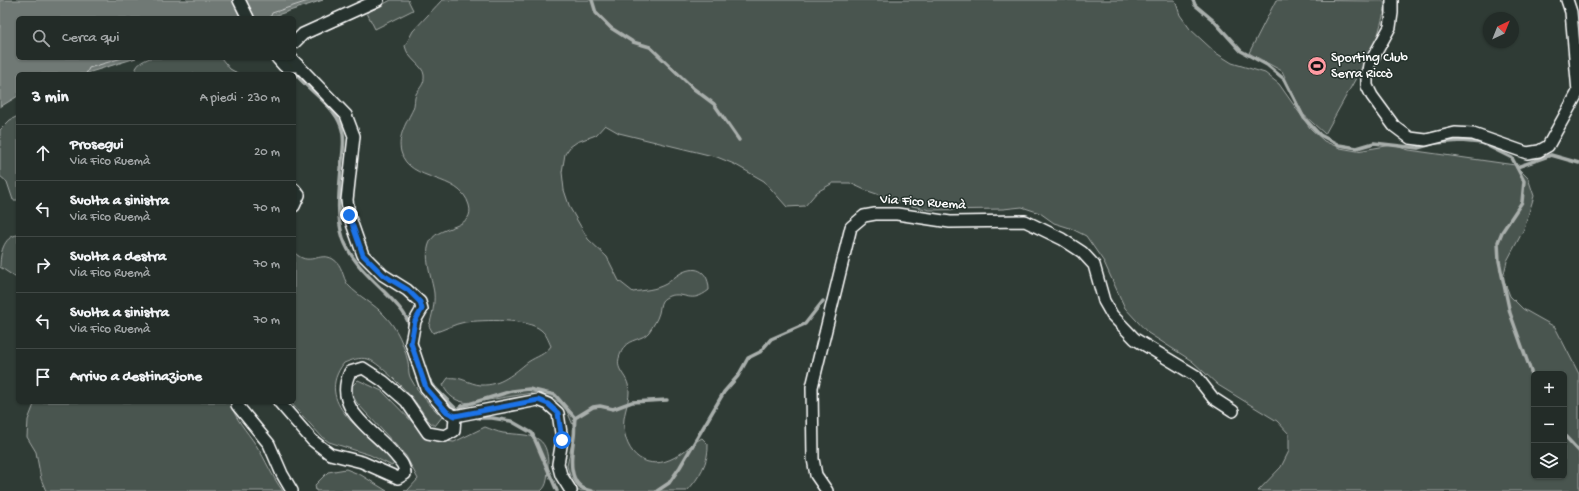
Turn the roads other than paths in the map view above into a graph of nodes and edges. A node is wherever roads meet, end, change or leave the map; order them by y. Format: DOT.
graph roads {
  1 [pos="239,0"];
  2 [pos="378,0"];
  3 [pos="1392,0"];
  4 [pos="1569,1"];
  5 [pos="247,16"];
  6 [pos="296,42"];
  7 [pos="283,64"];
  8 [pos="1579,92"];
  9 [pos="296,191"];
  10 [pos="296,202"];
  11 [pos="236,404"];
  12 [pos="281,404"];
  13 [pos="1233,411"];
  14 [pos="455,416"];
  15 [pos="292,491"];
  16 [pos="570,491"];
  17 [pos="827,491"];
  1 -- 5 [label="street"];
  2 -- 6 [label="street"];
  3 -- 8 [label="street"];
  4 -- 8 [label="street"];
  7 -- 14 [label="street"];
  9 -- 10 [label="street"];
  11 -- 15 [label="street"];
  12 -- 14 [label="street"];
  13 -- 17 [label="street, Via Fico Ruemà"];
  14 -- 16 [label="street"];
}
